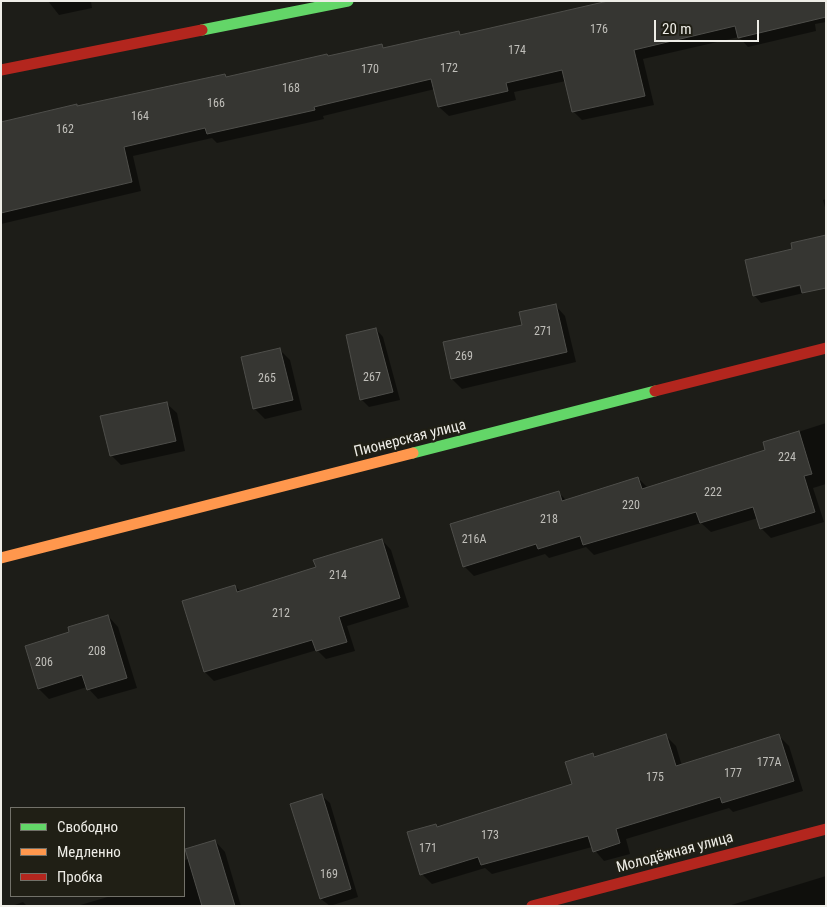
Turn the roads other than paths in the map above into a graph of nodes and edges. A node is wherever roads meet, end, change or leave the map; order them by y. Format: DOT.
graph roads {
  1 [pos="348,1"];
  2 [pos="1,70"];
  3 [pos="826,348"];
  4 [pos="1,558"];
  5 [pos="826,829"];
  6 [pos="532,906"];
  1 -- 2 [label="street"];
  3 -- 4 [label="street, Пионерская улица"];
  5 -- 6 [label="street, Молодёжная улица"];
}
